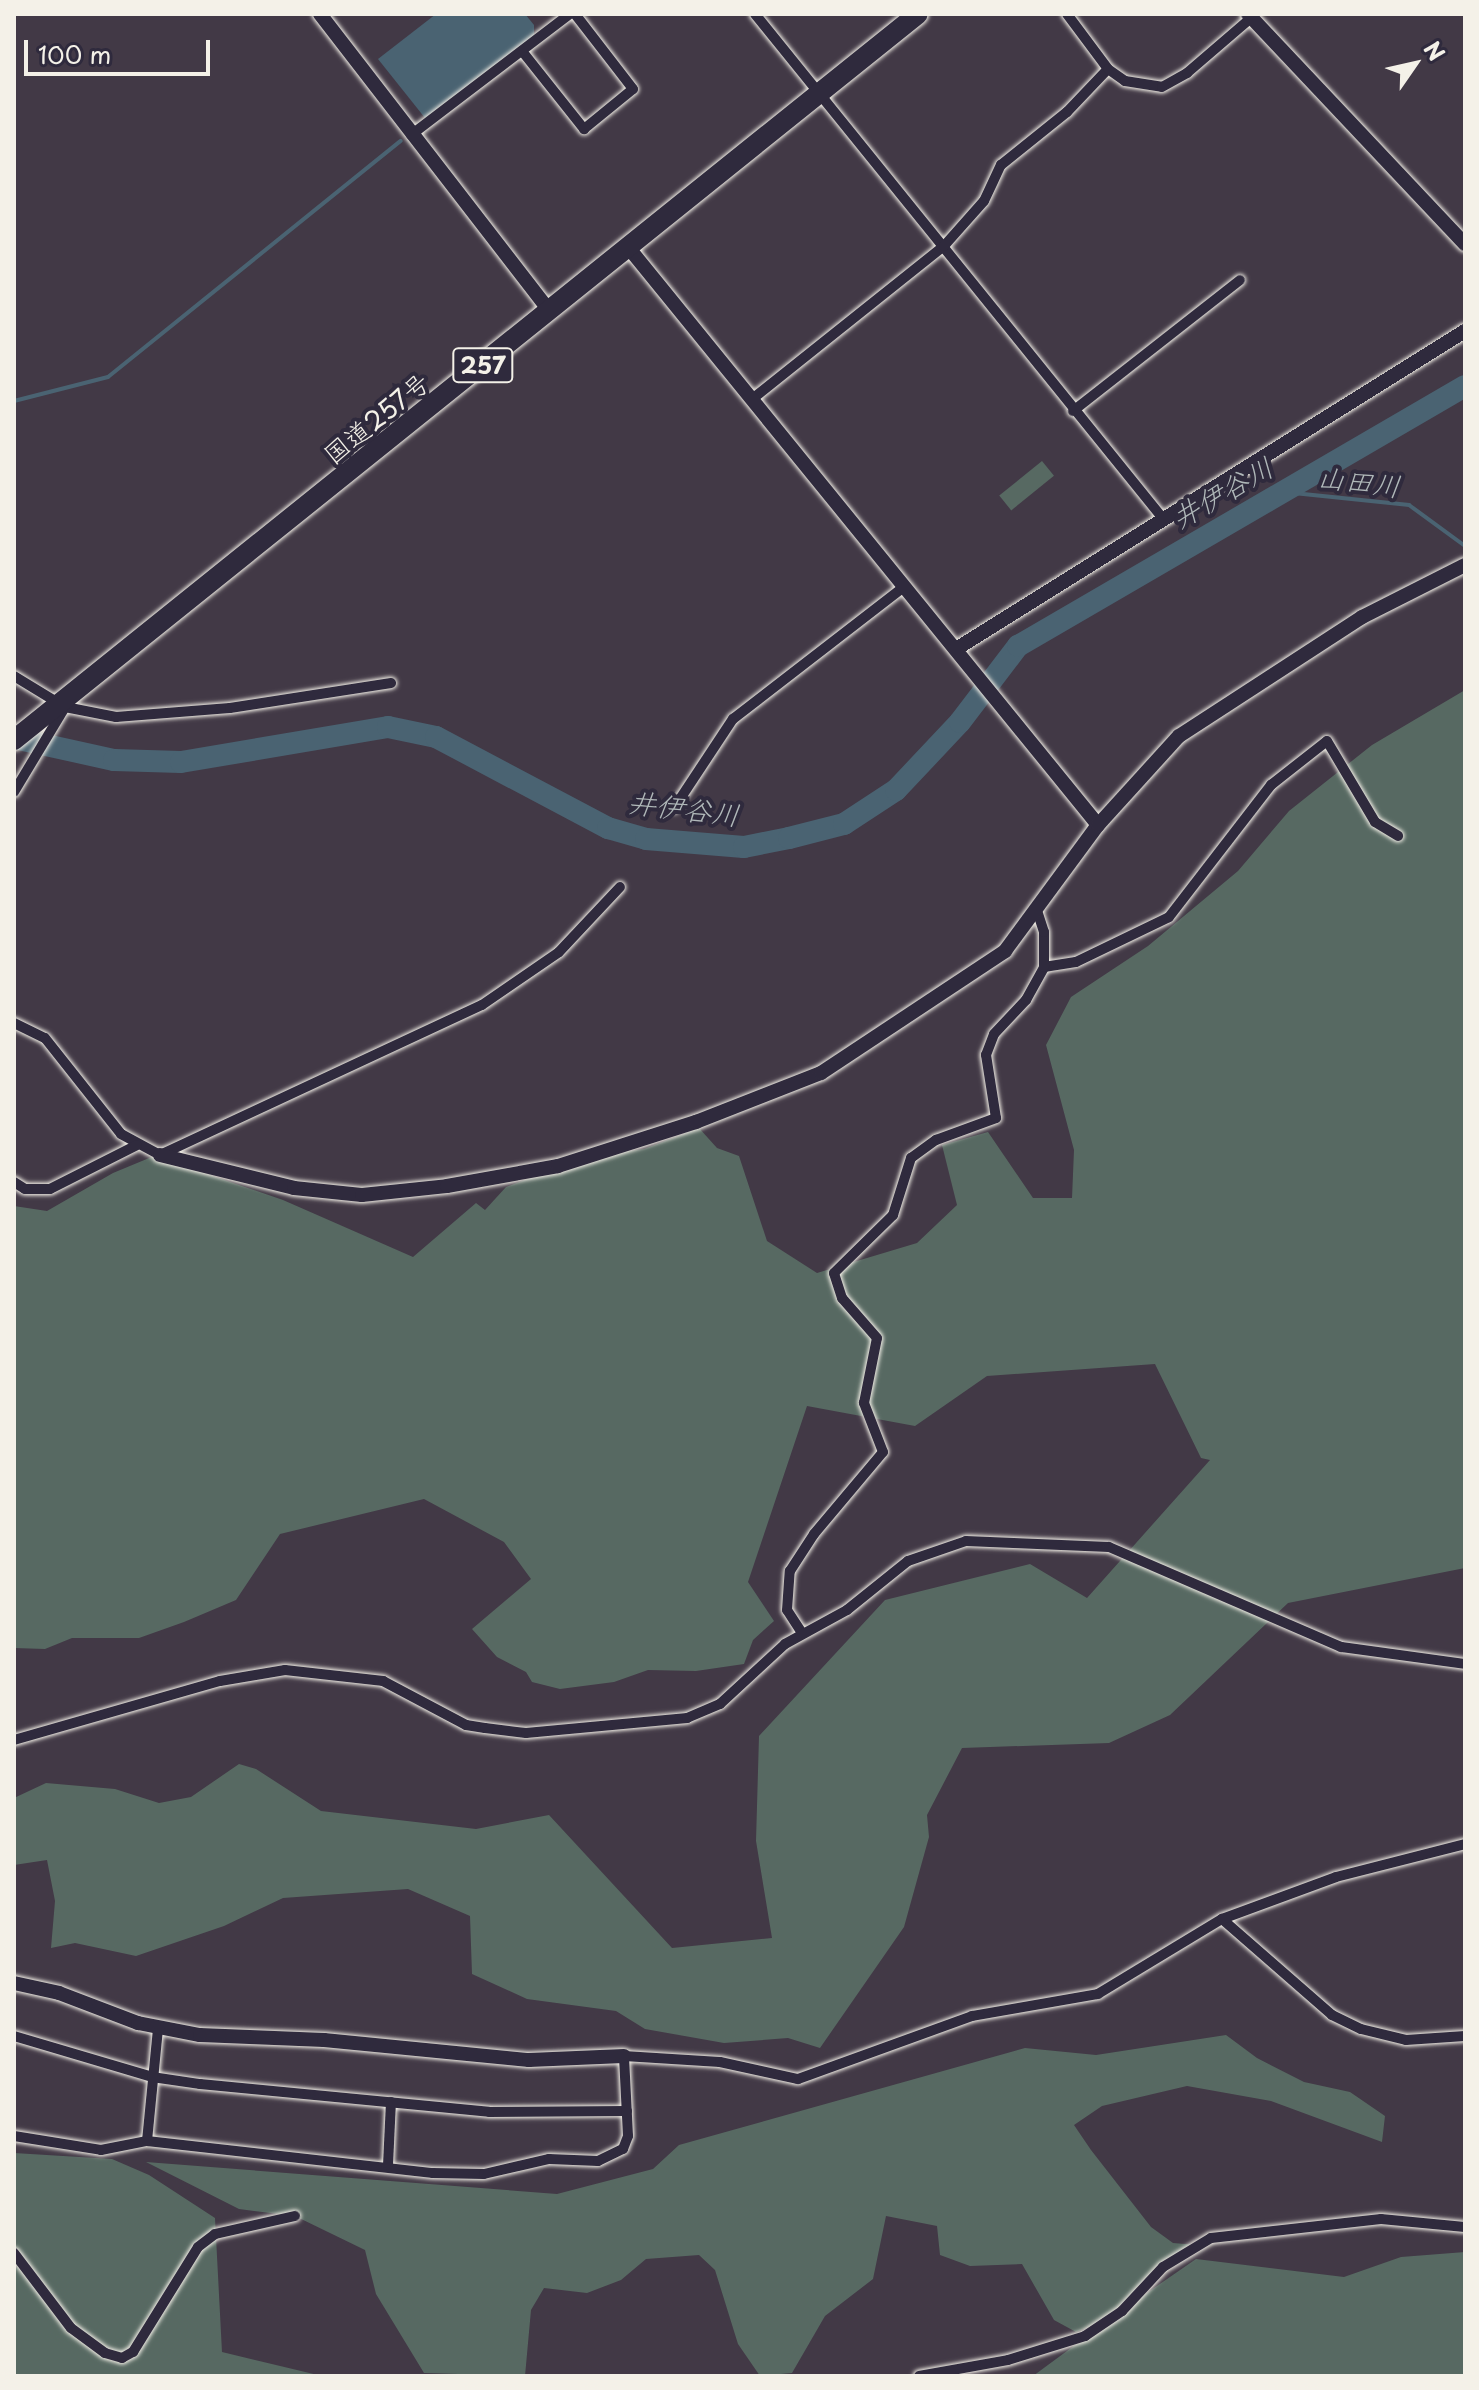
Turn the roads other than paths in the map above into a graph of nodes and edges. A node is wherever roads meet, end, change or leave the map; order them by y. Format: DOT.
graph roads {
  1 [pos="320,14"];
  2 [pos="572,14"];
  3 [pos="755,14"];
  4 [pos="918,14"];
  5 [pos="1067,14"];
  6 [pos="1249,16"];
  7 [pos="522,51"];
  8 [pos="1108,69"];
  9 [pos="819,93"];
  10 [pos="411,135"];
  11 [pos="1465,244"];
  12 [pos="944,246"];
  13 [pos="628,247"];
  14 [pos="1240,280"];
  15 [pos="550,312"];
  16 [pos="1465,331"];
  17 [pos="751,400"];
  18 [pos="1073,411"];
  19 [pos="1161,516"];
  20 [pos="1465,565"];
  21 [pos="905,586"];
  22 [pos="960,654"];
  23 [pos="14,676"];
  24 [pos="391,683"];
  25 [pos="58,711"];
  26 [pos="14,740"];
  27 [pos="14,792"];
  28 [pos="674,808"];
  29 [pos="1098,825"];
  30 [pos="1398,836"];
  31 [pos="620,887"];
  32 [pos="1038,913"];
  33 [pos="1044,967"];
  34 [pos="14,1023"];
  35 [pos="137,1145"];
  36 [pos="160,1155"];
  37 [pos="14,1182"];
  38 [pos="802,1633"];
  39 [pos="1465,1664"];
  40 [pos="14,1740"];
  41 [pos="1465,1844"];
  42 [pos="1222,1919"];
  43 [pos="14,1983"];
  44 [pos="158,2028"];
  45 [pos="14,2036"];
  46 [pos="1465,2036"];
  47 [pos="624,2056"];
  48 [pos="152,2077"];
  49 [pos="391,2102"];
  50 [pos="627,2111"];
  51 [pos="14,2136"];
  52 [pos="147,2141"];
  53 [pos="388,2165"];
  54 [pos="295,2216"];
  55 [pos="1465,2227"];
  56 [pos="14,2253"];
  57 [pos="919,2376"];
  1 -- 10 [label="street"];
  2 -- 7 [label="street"];
  2 -- 7 [label="street"];
  3 -- 9 [label="street"];
  4 -- 9 [label="highway, 国道257号 / 257"];
  5 -- 8 [label="street"];
  6 -- 8 [label="street"];
  6 -- 11 [label="street"];
  7 -- 10 [label="street"];
  8 -- 12 [label="street"];
  9 -- 12 [label="street"];
  9 -- 13 [label="highway, 国道257号 / 257"];
  10 -- 15 [label="street"];
  12 -- 17 [label="street"];
  12 -- 18 [label="street"];
  13 -- 15 [label="highway, 国道257号 / 257"];
  13 -- 17 [label="street"];
  14 -- 18 [label="street"];
  15 -- 25 [label="highway, 国道257号 / 257"];
  16 -- 19 [label="street"];
  17 -- 21 [label="street"];
  18 -- 19 [label="street"];
  19 -- 22 [label="street"];
  20 -- 29 [label="street"];
  21 -- 22 [label="street"];
  21 -- 28 [label="street"];
  22 -- 29 [label="street"];
  23 -- 25 [label="street"];
  24 -- 25 [label="street"];
  25 -- 26 [label="highway, 国道257号 / 257"];
  25 -- 27 [label="street"];
  29 -- 32 [label="street"];
  30 -- 33 [label="street"];
  31 -- 36 [label="street"];
  32 -- 33 [label="street"];
  32 -- 36 [label="street"];
  33 -- 38 [label="street"];
  34 -- 35 [label="street"];
  35 -- 36 [label="street"];
  35 -- 37 [label="street"];
  38 -- 39 [label="street"];
  38 -- 40 [label="street"];
  41 -- 42 [label="street"];
  42 -- 46 [label="street"];
  42 -- 47 [label="street"];
  43 -- 44 [label="street"];
  44 -- 47 [label="street"];
  44 -- 48 [label="street"];
  45 -- 48 [label="street"];
  47 -- 50 [label="street"];
  48 -- 49 [label="street"];
  48 -- 52 [label="street"];
  49 -- 50 [label="street"];
  49 -- 53 [label="street"];
  50 -- 53 [label="street"];
  51 -- 52 [label="street"];
  52 -- 53 [label="street"];
  54 -- 56 [label="street"];
  55 -- 57 [label="street"];
}
